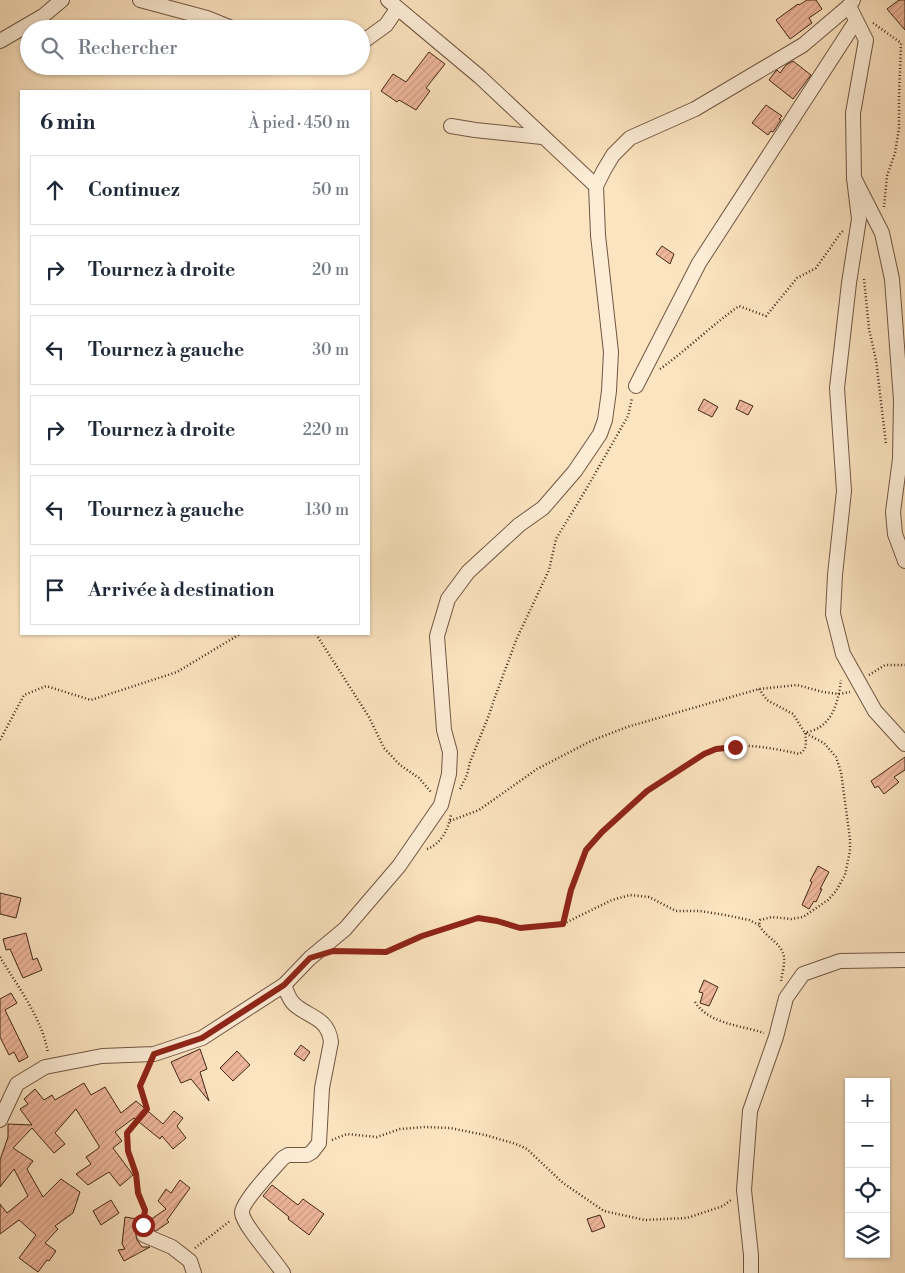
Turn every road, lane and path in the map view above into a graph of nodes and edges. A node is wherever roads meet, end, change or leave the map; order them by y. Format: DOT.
graph roads {
  1 [pos="62,0"];
  2 [pos="140,0"];
  3 [pos="851,3"];
  4 [pos="393,4"];
  5 [pos="36,20"];
  6 [pos="212,20"];
  7 [pos="856,21"];
  8 [pos="871,22"];
  9 [pos="20,29"];
  10 [pos="370,37"];
  11 [pos="0,41"];
  12 [pos="901,43"];
  13 [pos="905,47"];
  14 [pos="451,126"];
  15 [pos="542,137"];
  16 [pos="854,178"];
  17 [pos="596,186"];
  18 [pos="859,219"];
  19 [pos="882,233"];
  20 [pos="864,274"];
  21 [pos="658,370"];
  22 [pos="636,386"];
  23 [pos="886,444"];
  24 [pos="905,561"];
  25 [pos="238,635"];
  26 [pos="317,635"];
  27 [pos="905,664"];
  28 [pos="841,678"];
  29 [pos="759,689"];
  30 [pos="865,690"];
  31 [pos="839,694"];
  32 [pos="805,733"];
  33 [pos="0,740"];
  34 [pos="905,744"];
  35 [pos="457,796"];
  36 [pos="447,809"];
  37 [pos="450,821"];
  38 [pos="425,849"];
  39 [pos="563,924"];
  40 [pos="759,925"];
  41 [pos="333,951"];
  42 [pos="0,957"];
  43 [pos="905,960"];
  44 [pos="780,983"];
  45 [pos="284,985"];
  46 [pos="695,1002"];
  47 [pos="776,1037"];
  48 [pos="154,1054"];
  49 [pos="45,1067"];
  50 [pos="0,1120"];
  51 [pos="319,1143"];
  52 [pos="744,1190"];
  53 [pos="242,1213"];
  54 [pos="143,1225"];
  55 [pos="192,1267"];
  56 [pos="283,1273"];
  57 [pos="751,1273"];
  1 -- 5 [label="street"];
  2 -- 6 [label="street"];
  3 -- 7 [label="street"];
  3 -- 17 [label="street"];
  4 -- 10 [label="street"];
  4 -- 15 [label="street"];
  7 -- 16 [label="street"];
  7 -- 22 [label="street"];
  8 -- 12 [label="path"];
  9 -- 11 [label="street"];
  12 -- 13 [label="path"];
  12 -- 19 [label="path"];
  14 -- 15 [label="street"];
  15 -- 17 [label="street"];
  16 -- 18 [label="street"];
  16 -- 19 [label="street"];
  17 -- 36 [label="street"];
  18 -- 21 [label="path"];
  18 -- 30 [label="street"];
  19 -- 24 [label="street"];
  20 -- 23 [label="path"];
  22 -- 35 [label="path"];
  25 -- 33 [label="path"];
  26 -- 36 [label="path"];
  27 -- 30 [label="path"];
  28 -- 31 [label="path"];
  29 -- 31 [label="path"];
  29 -- 32 [label="path"];
  29 -- 37 [label="path"];
  30 -- 31 [label="path"];
  30 -- 34 [label="street"];
  31 -- 32 [label="path"];
  32 -- 39 [label="path"];
  32 -- 40 [label="path"];
  36 -- 37 [label="path"];
  36 -- 45 [label="street"];
  37 -- 38 [label="path"];
  39 -- 40 [label="path"];
  39 -- 41 [label="path"];
  40 -- 44 [label="path"];
  42 -- 49 [label="path"];
  43 -- 47 [label="street"];
  45 -- 48 [label="street"];
  45 -- 51 [label="street"];
  46 -- 47 [label="path"];
  47 -- 52 [label="street"];
  48 -- 49 [label="street"];
  48 -- 54 [label="path"];
  49 -- 50 [label="street"];
  51 -- 52 [label="path"];
  51 -- 53 [label="street"];
  52 -- 57 [label="street"];
  53 -- 55 [label="path"];
  53 -- 56 [label="street"];
  54 -- 55 [label="street"];
}
